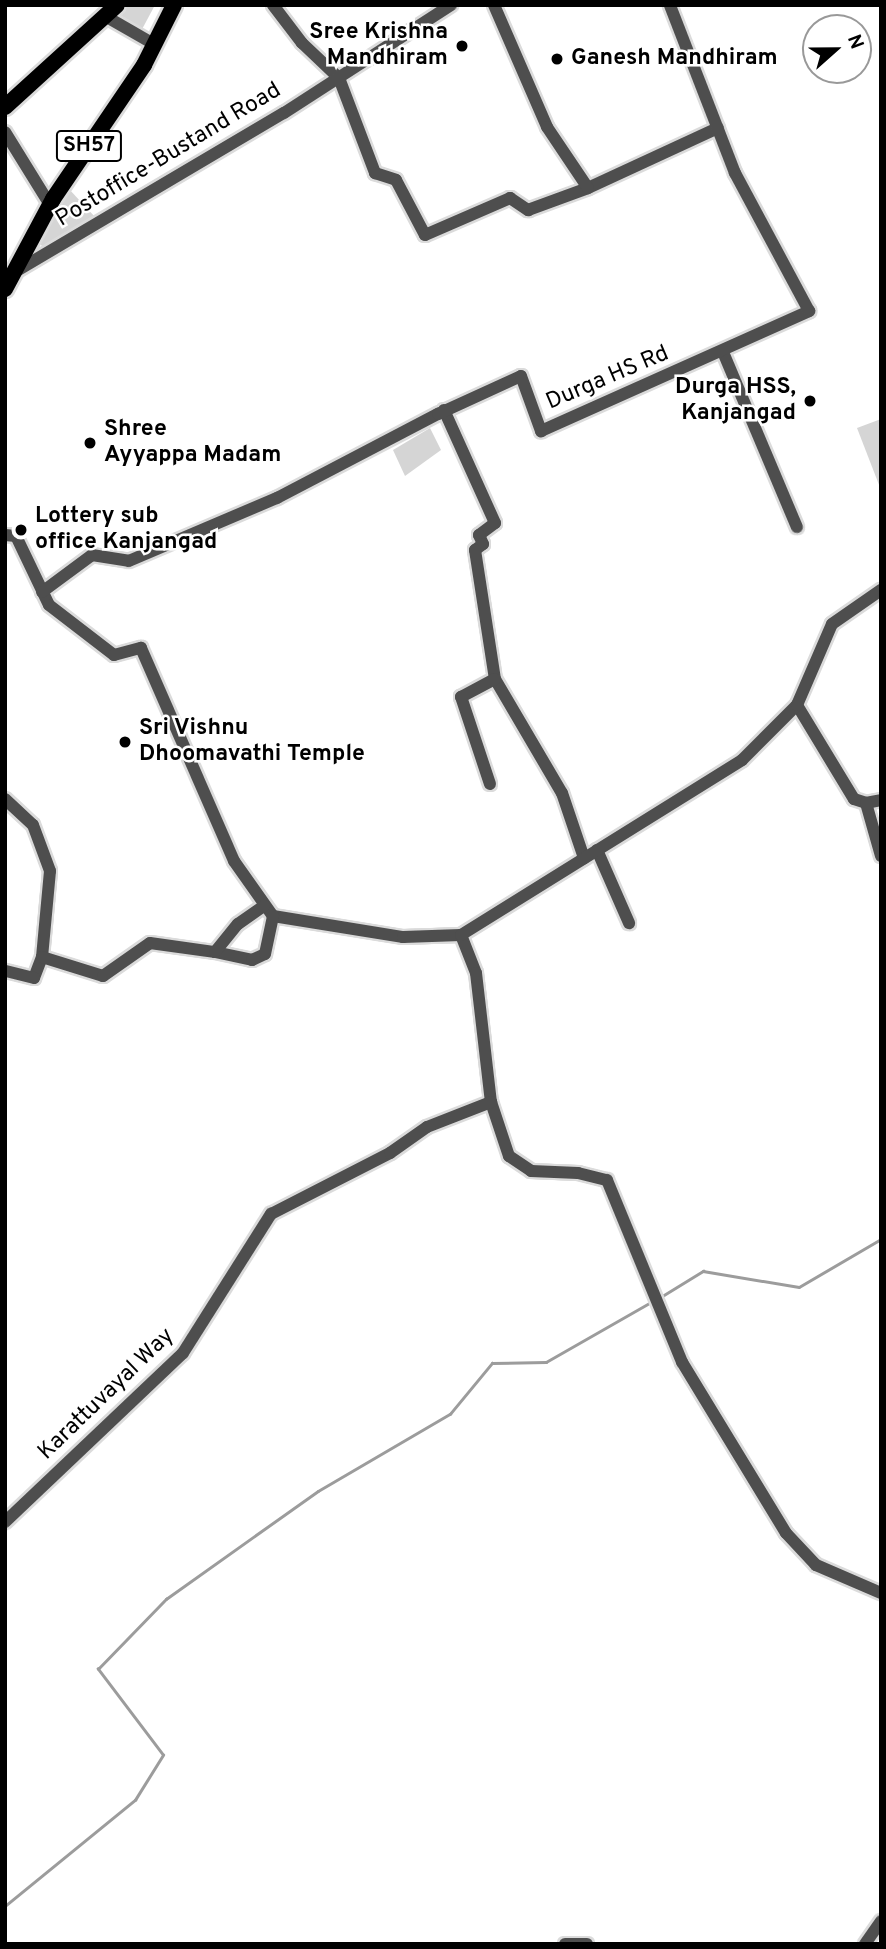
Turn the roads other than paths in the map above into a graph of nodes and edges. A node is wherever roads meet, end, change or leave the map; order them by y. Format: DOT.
graph roads {
  1 [pos="174,5"];
  2 [pos="273,5"];
  3 [pos="451,5"];
  4 [pos="494,5"];
  5 [pos="670,5"];
  6 [pos="111,10"];
  7 [pos="152,43"];
  8 [pos="339,78"];
  9 [pos="5,107"];
  10 [pos="718,128"];
  11 [pos="5,132"];
  12 [pos="589,188"];
  13 [pos="50,205"];
  14 [pos="12,273"];
  15 [pos="5,289"];
  16 [pos="723,352"];
  17 [pos="444,411"];
  18 [pos="797,527"];
  19 [pos="5,534"];
  20 [pos="881,590"];
  21 [pos="42,592"];
  22 [pos="495,679"];
  23 [pos="797,705"];
  24 [pos="489,784"];
  25 [pos="5,799"];
  26 [pos="881,800"];
  27 [pos="866,803"];
  28 [pos="597,850"];
  29 [pos="881,856"];
  30 [pos="584,858"];
  31 [pos="269,911"];
  32 [pos="629,923"];
  33 [pos="461,935"];
  34 [pos="215,952"];
  35 [pos="41,957"];
  36 [pos="5,971"];
  37 [pos="491,1102"];
  38 [pos="5,1522"];
  39 [pos="881,1593"];
  40 [pos="881,1922"];
  41 [pos="565,1944"];
  42 [pos="587,1944"];
  43 [pos="864,1944"];
  1 -- 7 [label="main road, SH57"];
  2 -- 8 [label="street"];
  3 -- 8 [label="street, Postoffice-Bustand Road"];
  4 -- 12 [label="street"];
  5 -- 10 [label="street, Durga HS Rd"];
  6 -- 7 [label="street"];
  6 -- 9 [label="main road"];
  7 -- 13 [label="main road, SH57"];
  8 -- 12 [label="street"];
  8 -- 14 [label="street, Postoffice-Bustand Road"];
  10 -- 12 [label="street"];
  10 -- 16 [label="street, Durga HS Rd"];
  11 -- 13 [label="street"];
  13 -- 14 [label="main road, SH57"];
  14 -- 15 [label="main road, SH57"];
  16 -- 17 [label="street, Durga HS Rd"];
  16 -- 18 [label="street"];
  17 -- 21 [label="street, Durga HS Rd"];
  17 -- 22 [label="street"];
  19 -- 21 [label="street"];
  20 -- 23 [label="street"];
  21 -- 31 [label="street"];
  22 -- 24 [label="street"];
  22 -- 30 [label="street"];
  23 -- 27 [label="street"];
  23 -- 28 [label="street"];
  25 -- 35 [label="street"];
  26 -- 27 [label="street"];
  27 -- 29 [label="street"];
  28 -- 30 [label="street"];
  28 -- 32 [label="street"];
  30 -- 33 [label="street"];
  31 -- 33 [label="street"];
  31 -- 34 [label="street"];
  31 -- 34 [label="street"];
  33 -- 37 [label="street"];
  34 -- 35 [label="street"];
  35 -- 36 [label="street"];
  37 -- 38 [label="street, Karattuvayal Way"];
  37 -- 39 [label="street"];
  40 -- 43 [label="street"];
  41 -- 42 [label="street"];
}
